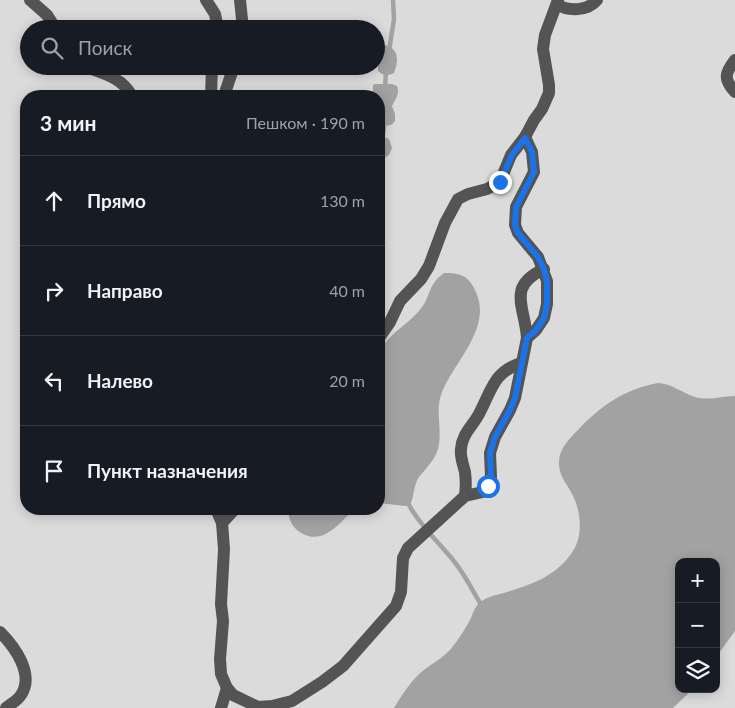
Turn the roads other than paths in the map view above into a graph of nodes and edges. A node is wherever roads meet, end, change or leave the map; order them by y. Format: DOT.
graph roads {
  1 [pos="30,0"];
  2 [pos="206,0"];
  3 [pos="240,0"];
  4 [pos="597,0"];
  5 [pos="558,2"];
  6 [pos="50,20"];
  7 [pos="216,20"];
  8 [pos="242,20"];
  9 [pos="735,60"];
  10 [pos="108,75"];
  11 [pos="212,75"];
  12 [pos="231,75"];
  13 [pos="128,90"];
  14 [pos="211,90"];
  15 [pos="226,90"];
  16 [pos="735,92"];
  17 [pos="525,138"];
  18 [pos="544,269"];
  19 [pos="385,329"];
  20 [pos="527,338"];
  21 [pos="521,364"];
  22 [pos="465,496"];
  23 [pos="219,515"];
  24 [pos="229,515"];
  25 [pos="222,523"];
  26 [pos="0,632"];
  27 [pos="226,688"];
  28 [pos="6,708"];
  29 [pos="221,708"];
  1 -- 6 [label="lane"];
  2 -- 7 [label="lane"];
  3 -- 8 [label="lane"];
  4 -- 5 [label="lane"];
  5 -- 17 [label="lane"];
  9 -- 16 [label="lane"];
  10 -- 13 [label="lane"];
  11 -- 14 [label="lane"];
  12 -- 15 [label="lane"];
  17 -- 18 [label="lane"];
  17 -- 19 [label="lane"];
  18 -- 20 [label="lane"];
  18 -- 20 [label="lane"];
  20 -- 21 [label="lane"];
  21 -- 22 [label="lane"];
  21 -- 22 [label="lane"];
  22 -- 27 [label="lane"];
  23 -- 25 [label="lane"];
  24 -- 25 [label="lane"];
  25 -- 27 [label="lane"];
  26 -- 28 [label="lane"];
  27 -- 29 [label="lane"];
}
